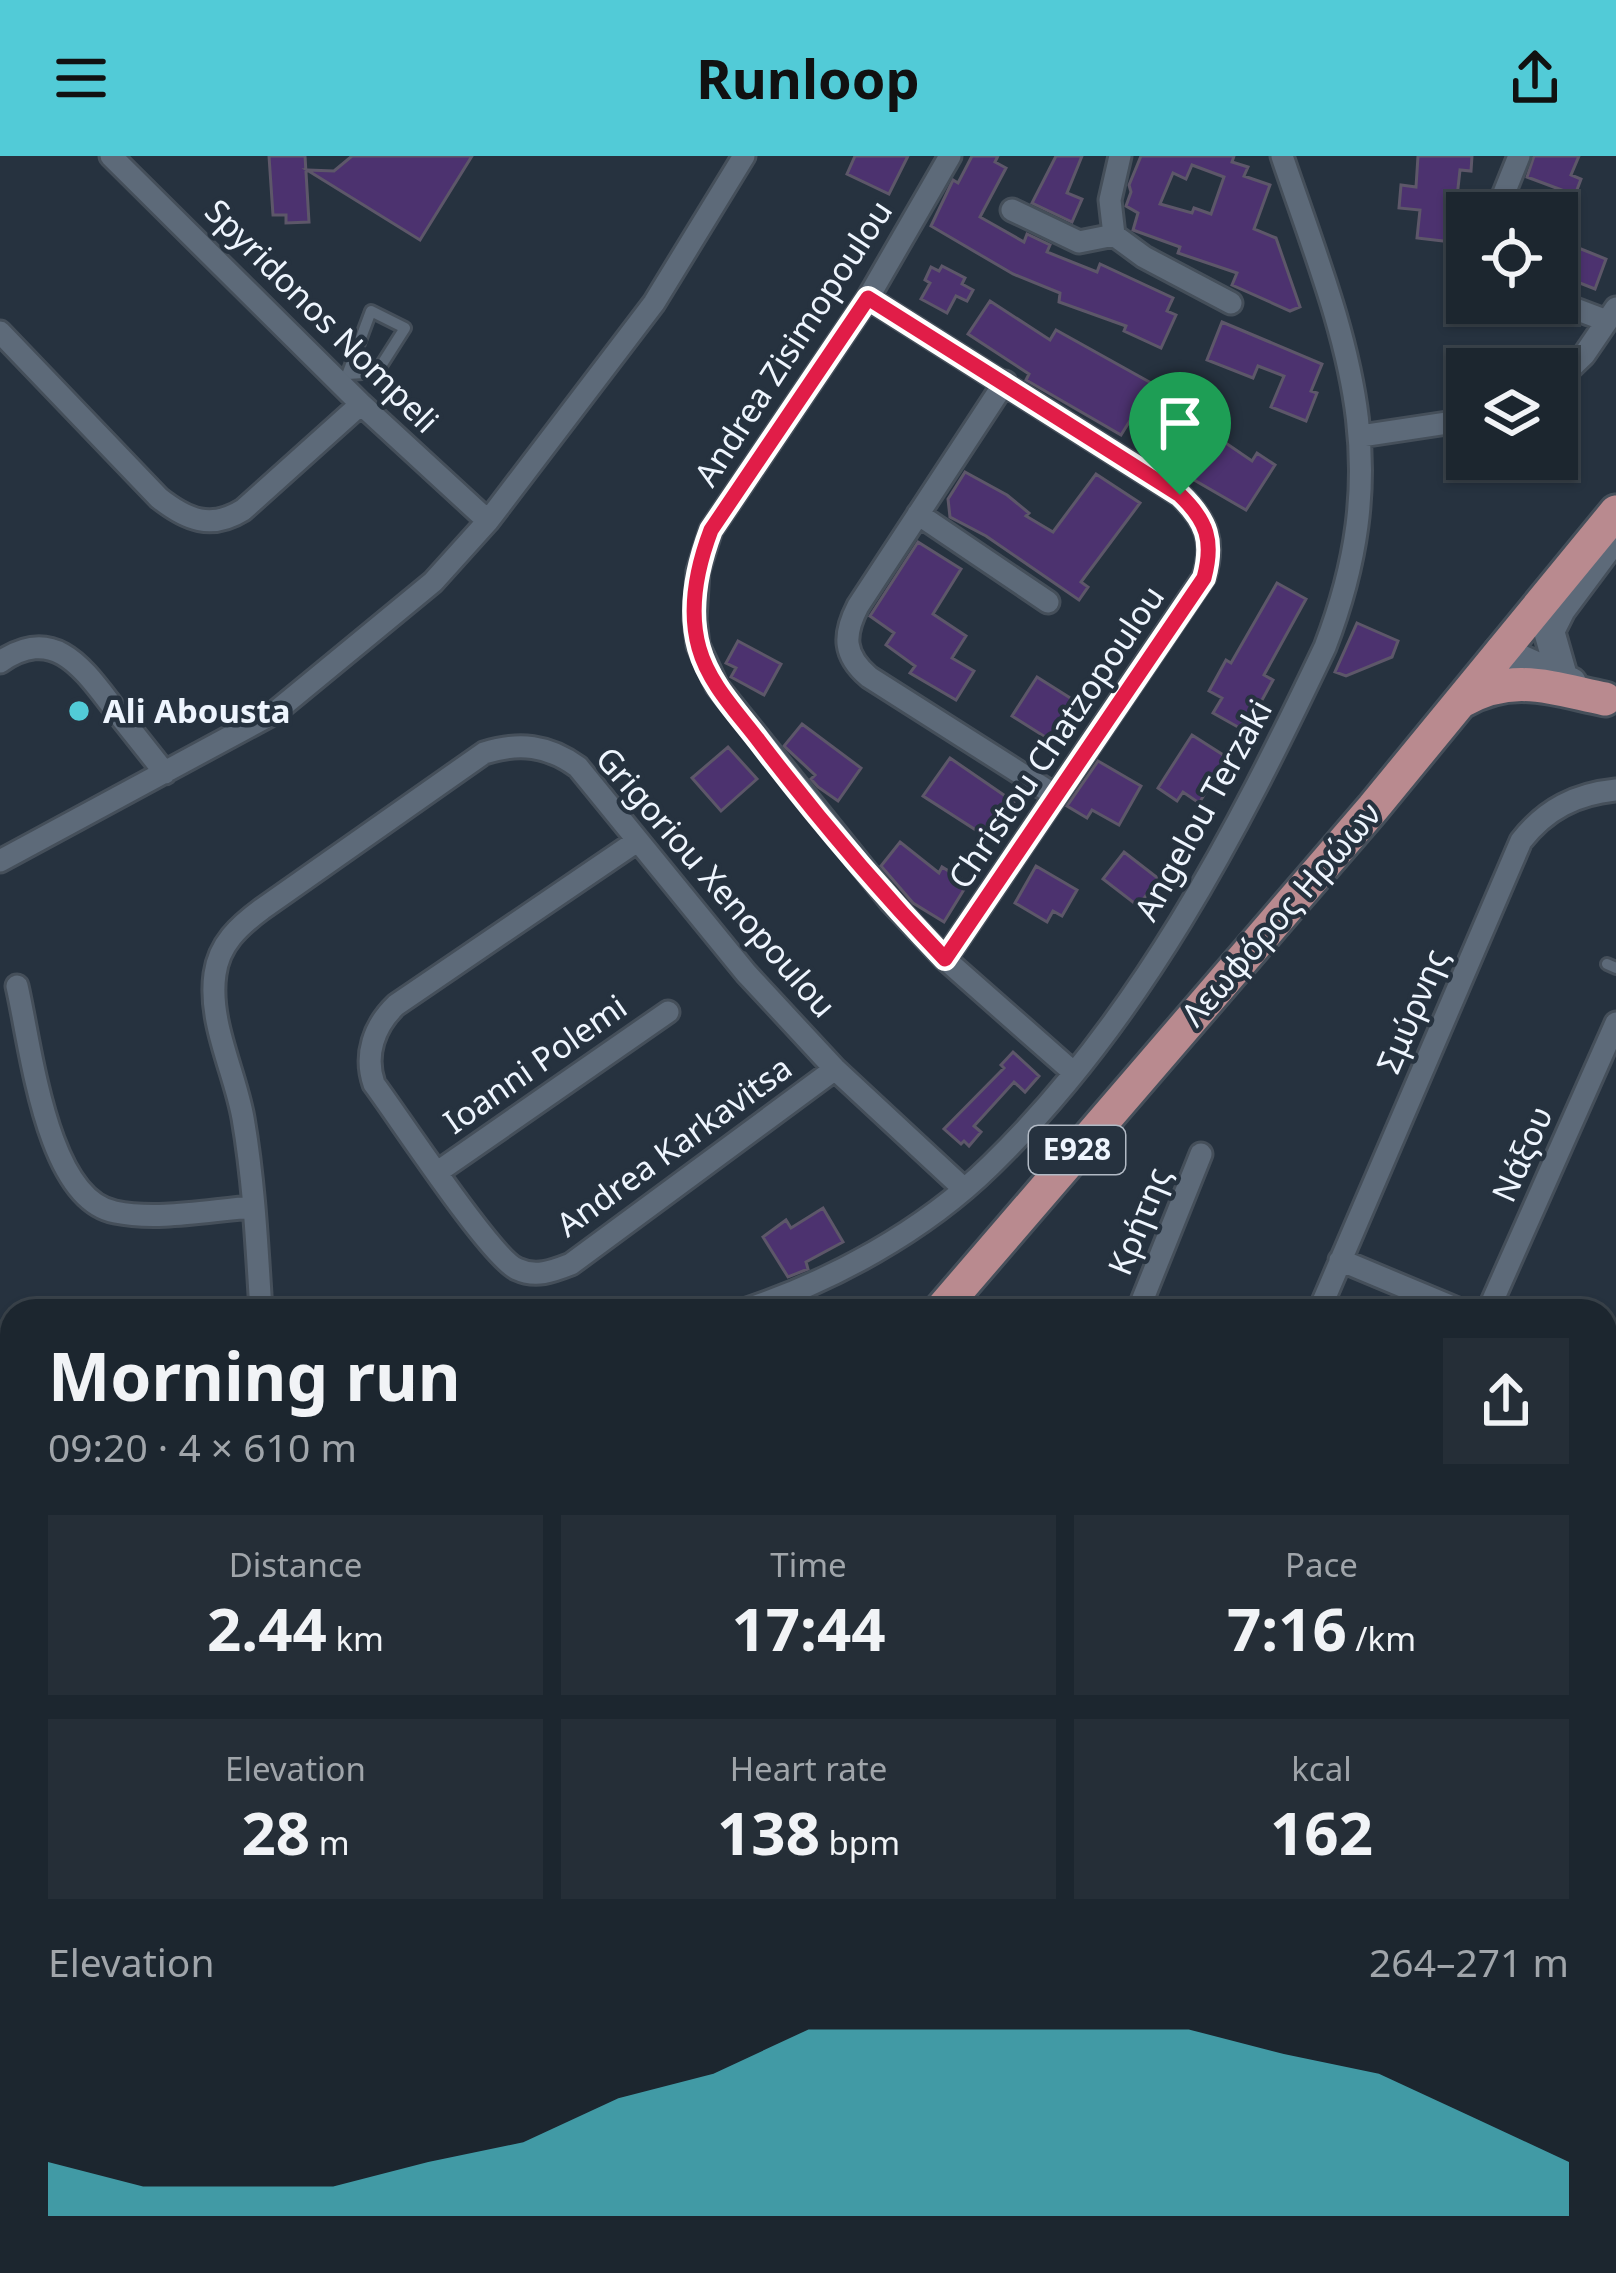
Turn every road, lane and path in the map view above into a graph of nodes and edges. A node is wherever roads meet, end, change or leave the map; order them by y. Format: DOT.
graph roads {
  1 [pos="111,156"];
  2 [pos="744,156"];
  3 [pos="950,156"];
  4 [pos="1120,156"];
  5 [pos="1282,156"];
  6 [pos="1519,156"];
  7 [pos="1504,192"];
  8 [pos="1012,210"];
  9 [pos="1114,235"];
  10 [pos="868,298"];
  11 [pos="1231,303"];
  12 [pos="1578,307"];
  13 [pos="1612,315"];
  14 [pos="0,332"];
  15 [pos="1578,361"];
  16 [pos="345,380"];
  17 [pos="1005,382"];
  18 [pos="361,404"];
  19 [pos="1446,423"];
  20 [pos="1361,436"];
  21 [pos="1616,512"];
  22 [pos="918,514"];
  23 [pos="488,521"];
  24 [pos="1616,534"];
  25 [pos="1048,602"];
  26 [pos="1500,650"];
  27 [pos="0,662"];
  28 [pos="1563,680"];
  29 [pos="1610,702"];
  30 [pos="1458,704"];
  31 [pos="165,773"];
  32 [pos="1616,790"];
  33 [pos="1056,796"];
  34 [pos="637,841"];
  35 [pos="0,861"];
  36 [pos="945,959"];
  37 [pos="17,986"];
  38 [pos="668,1012"];
  39 [pos="1616,1023"];
  40 [pos="835,1070"];
  41 [pos="1072,1072"];
  42 [pos="1201,1154"];
  43 [pos="439,1171"];
  44 [pos="964,1189"];
  45 [pos="254,1207"];
  46 [pos="1340,1260"];
  47 [pos="260,1299"];
  48 [pos="768,1299"];
  49 [pos="950,1299"];
  50 [pos="1143,1299"];
  51 [pos="1323,1299"];
  52 [pos="1433,1299"];
  53 [pos="1493,1299"];
  1 -- 16 [label="street, Spyridonos Nompeli"];
  2 -- 23 [label="street"];
  3 -- 10 [label="street, Andrea Zisimopoulou"];
  4 -- 9 [label="street"];
  5 -- 20 [label="street, Angelou Terzaki"];
  6 -- 7 [label="street"];
  8 -- 9 [label="street"];
  9 -- 11 [label="street"];
  10 -- 17 [label="street, Christou Chatzopoulou"];
  10 -- 36 [label="street, Andrea Zisimopoulou"];
  12 -- 13 [label="street"];
  13 -- 15 [label="street"];
  14 -- 18 [label="street"];
  16 -- 16 [label="lane"];
  16 -- 18 [label="street, Spyridonos Nompeli"];
  17 -- 22 [label="street"];
  17 -- 33 [label="street, Christou Chatzopoulou"];
  18 -- 23 [label="street, Spyridonos Nompeli"];
  19 -- 20 [label="street"];
  20 -- 41 [label="street, Angelou Terzaki"];
  21 -- 26 [label="main road, Λεωφόρος Ηρώων / E928"];
  22 -- 25 [label="street"];
  22 -- 33 [label="street"];
  23 -- 31 [label="street"];
  24 -- 28 [label="main road"];
  26 -- 28 [label="main road"];
  26 -- 30 [label="main road, Λεωφόρος Ηρώων / E928"];
  27 -- 31 [label="street"];
  28 -- 29 [label="main road"];
  29 -- 30 [label="main road"];
  30 -- 49 [label="main road, Λεωφόρος Ηρώων / E928"];
  31 -- 35 [label="street"];
  32 -- 46 [label="street, Σμύρνης"];
  33 -- 36 [label="street, Christou Chatzopoulou"];
  34 -- 40 [label="street, Grigoriou Xenopoulou"];
  34 -- 43 [label="street, Andrea Karkavitsa"];
  34 -- 45 [label="street, Grigoriou Xenopoulou"];
  36 -- 41 [label="street, Andrea Zisimopoulou"];
  37 -- 45 [label="street"];
  38 -- 43 [label="street, Ioanni Polemi"];
  39 -- 53 [label="street, Νάξου"];
  40 -- 43 [label="street, Andrea Karkavitsa"];
  40 -- 44 [label="street, Grigoriou Xenopoulou"];
  41 -- 44 [label="street, Angelou Terzaki"];
  42 -- 50 [label="street, Κρήτης"];
  44 -- 48 [label="street, Angelou Terzaki"];
  45 -- 47 [label="street, Grigoriou Xenopoulou"];
  46 -- 51 [label="street, Σμύρνης"];
  46 -- 52 [label="street"];
}
